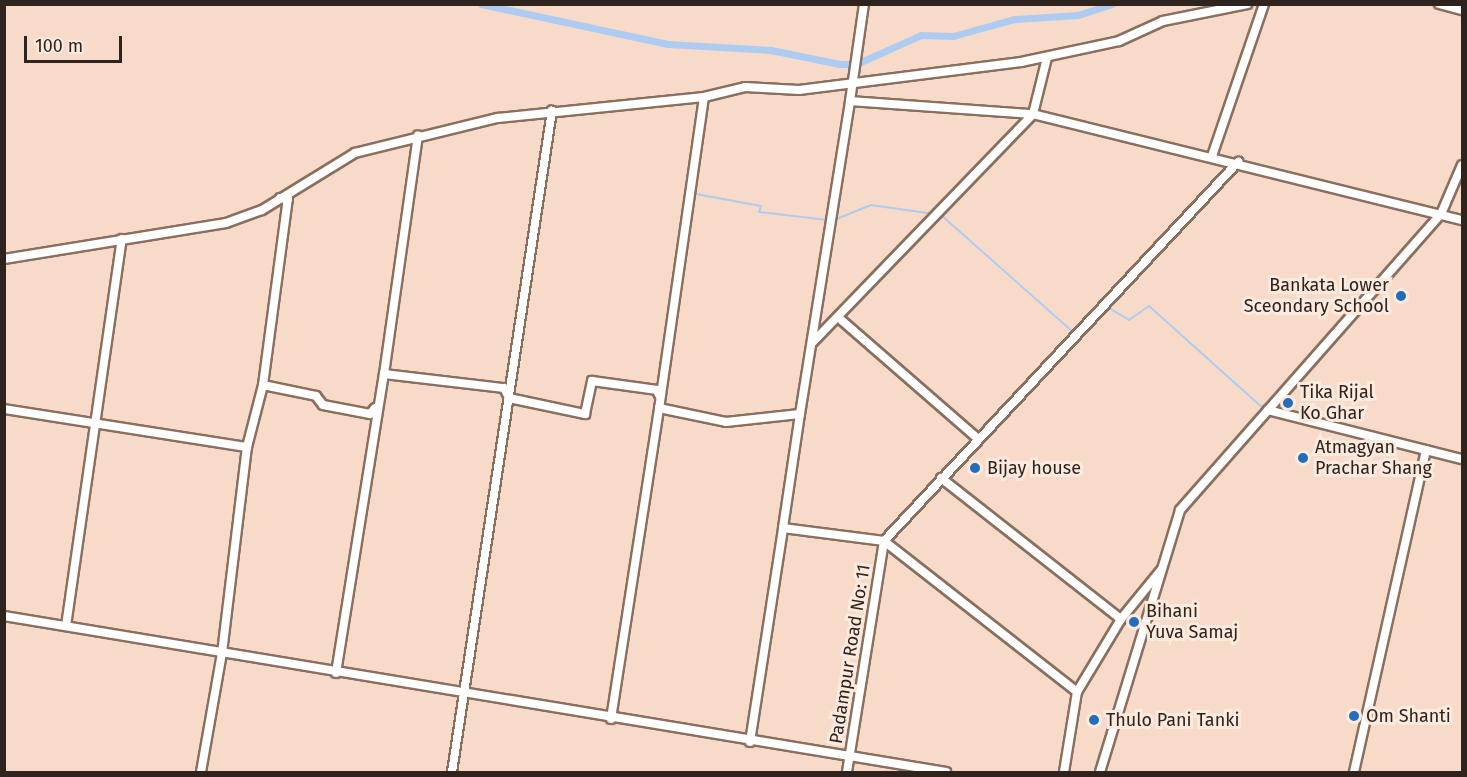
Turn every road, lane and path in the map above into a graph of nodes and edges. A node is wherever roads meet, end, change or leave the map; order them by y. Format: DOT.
graph roads {
  1 [pos="864,4"];
  2 [pos="1247,4"];
  3 [pos="1264,4"];
  4 [pos="1439,4"];
  5 [pos="1462,10"];
  6 [pos="1047,58"];
  7 [pos="853,83"];
  8 [pos="704,97"];
  9 [pos="850,102"];
  10 [pos="552,111"];
  11 [pos="1033,114"];
  12 [pos="418,135"];
  13 [pos="1212,156"];
  14 [pos="1236,165"];
  15 [pos="1462,165"];
  16 [pos="280,198"];
  17 [pos="1441,214"];
  18 [pos="1462,220"];
  19 [pos="122,239"];
  20 [pos="4,260"];
  21 [pos="839,318"];
  22 [pos="813,342"];
  23 [pos="384,374"];
  24 [pos="263,386"];
  25 [pos="659,395"];
  26 [pos="509,398"];
  27 [pos="376,407"];
  28 [pos="659,408"];
  29 [pos="4,409"];
  30 [pos="1266,412"];
  31 [pos="800,414"];
  32 [pos="97,425"];
  33 [pos="976,437"];
  34 [pos="247,447"];
  35 [pos="1426,450"];
  36 [pos="1462,459"];
  37 [pos="940,478"];
  38 [pos="783,528"];
  39 [pos="884,541"];
  40 [pos="1161,570"];
  41 [pos="4,616"];
  42 [pos="1121,619"];
  43 [pos="66,626"];
  44 [pos="222,653"];
  45 [pos="336,673"];
  46 [pos="1077,692"];
  47 [pos="465,694"];
  48 [pos="611,719"];
  49 [pos="750,742"];
  50 [pos="849,756"];
  51 [pos="201,772"];
  52 [pos="452,772"];
  53 [pos="847,772"];
  54 [pos="946,772"];
  55 [pos="1064,772"];
  56 [pos="1100,772"];
  57 [pos="1354,772"];
  1 -- 7 [label="street"];
  2 -- 6 [label="street"];
  3 -- 13 [label="street"];
  4 -- 5 [label="street"];
  6 -- 7 [label="street"];
  6 -- 11 [label="street"];
  7 -- 8 [label="street"];
  7 -- 9 [label="street"];
  8 -- 10 [label="street"];
  8 -- 25 [label="street"];
  9 -- 11 [label="street"];
  9 -- 22 [label="street"];
  10 -- 12 [label="street"];
  10 -- 26 [label="street"];
  11 -- 13 [label="street"];
  11 -- 21 [label="street"];
  12 -- 16 [label="street"];
  12 -- 23 [label="street"];
  13 -- 14 [label="street"];
  14 -- 17 [label="street"];
  14 -- 33 [label="street"];
  15 -- 17 [label="street"];
  16 -- 19 [label="street"];
  16 -- 24 [label="street"];
  17 -- 18 [label="street"];
  17 -- 30 [label="street"];
  19 -- 20 [label="street"];
  19 -- 32 [label="street"];
  21 -- 22 [label="street"];
  21 -- 33 [label="street"];
  22 -- 31 [label="street"];
  23 -- 26 [label="street"];
  23 -- 27 [label="street"];
  24 -- 27 [label="street"];
  24 -- 34 [label="street"];
  25 -- 26 [label="street"];
  25 -- 28 [label="street"];
  26 -- 47 [label="street"];
  27 -- 45 [label="street"];
  28 -- 31 [label="street"];
  28 -- 48 [label="street"];
  29 -- 32 [label="street"];
  30 -- 35 [label="street"];
  30 -- 40 [label="street"];
  31 -- 38 [label="street"];
  32 -- 34 [label="street"];
  32 -- 43 [label="street"];
  33 -- 37 [label="street"];
  34 -- 44 [label="street"];
  35 -- 36 [label="street"];
  35 -- 57 [label="street"];
  37 -- 39 [label="street"];
  37 -- 42 [label="street"];
  38 -- 39 [label="street"];
  38 -- 49 [label="street"];
  39 -- 46 [label="street"];
  39 -- 50 [label="street, Padampur Road No: 11"];
  40 -- 42 [label="street"];
  40 -- 56 [label="street"];
  41 -- 43 [label="street"];
  42 -- 46 [label="street"];
  43 -- 44 [label="street"];
  44 -- 45 [label="street"];
  44 -- 51 [label="street"];
  45 -- 47 [label="street"];
  46 -- 55 [label="street"];
  47 -- 48 [label="street"];
  47 -- 52 [label="street"];
  48 -- 49 [label="street"];
  49 -- 50 [label="street"];
  50 -- 53 [label="street, Padampur Road No: 11"];
  50 -- 54 [label="street"];
}
